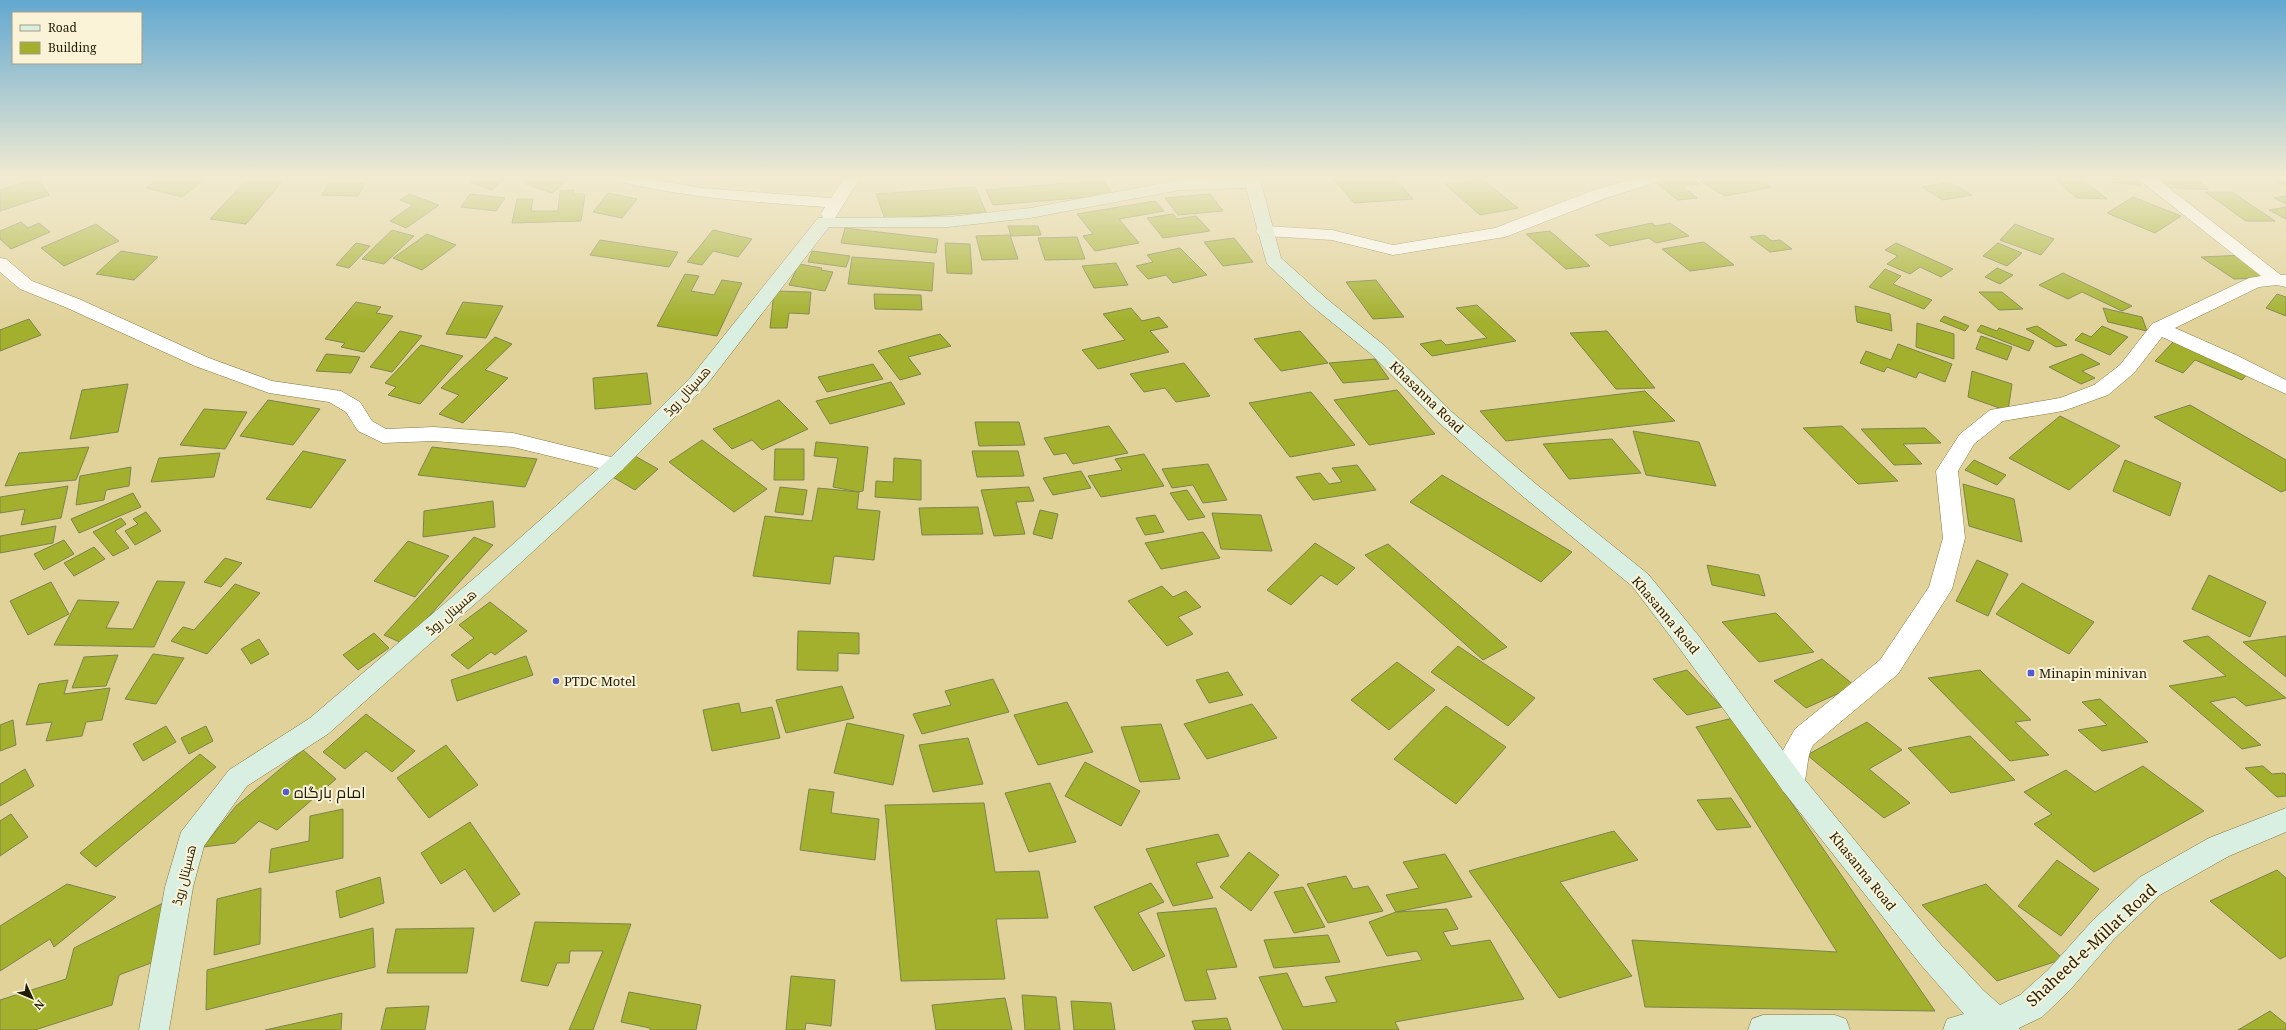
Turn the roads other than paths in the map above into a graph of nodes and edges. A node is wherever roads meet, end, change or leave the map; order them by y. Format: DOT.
graph roads {
  1 [pos="821,226"];
  2 [pos="1264,226"];
  3 [pos="1517,226"];
  4 [pos="2209,226"];
  5 [pos="1265,231"];
  6 [pos="0,263"];
  7 [pos="2283,281"];
  8 [pos="2159,328"];
  9 [pos="2286,388"];
  10 [pos="616,465"];
  11 [pos="1792,783"];
  12 [pos="2286,820"];
  13 [pos="2001,1027"];
  14 [pos="154,1030"];
  15 [pos="1763,1030"];
  16 [pos="1835,1030"];
  17 [pos="1958,1030"];
  1 -- 10 [label="street, ھسپتال روڈ"];
  2 -- 5 [label="street, Khasanna Road"];
  3 -- 5 [label="street"];
  4 -- 7 [label="street"];
  5 -- 11 [label="street, Khasanna Road"];
  6 -- 10 [label="street"];
  7 -- 8 [label="street"];
  8 -- 9 [label="street"];
  8 -- 11 [label="street"];
  10 -- 14 [label="street, ھسپتال روڈ"];
  11 -- 13 [label="street, Khasanna Road"];
  12 -- 13 [label="street, Shaheed-e-Millat Road"];
  13 -- 17 [label="street, Shaheed-e-Millat Road"];
  15 -- 16 [label="street"];
}
